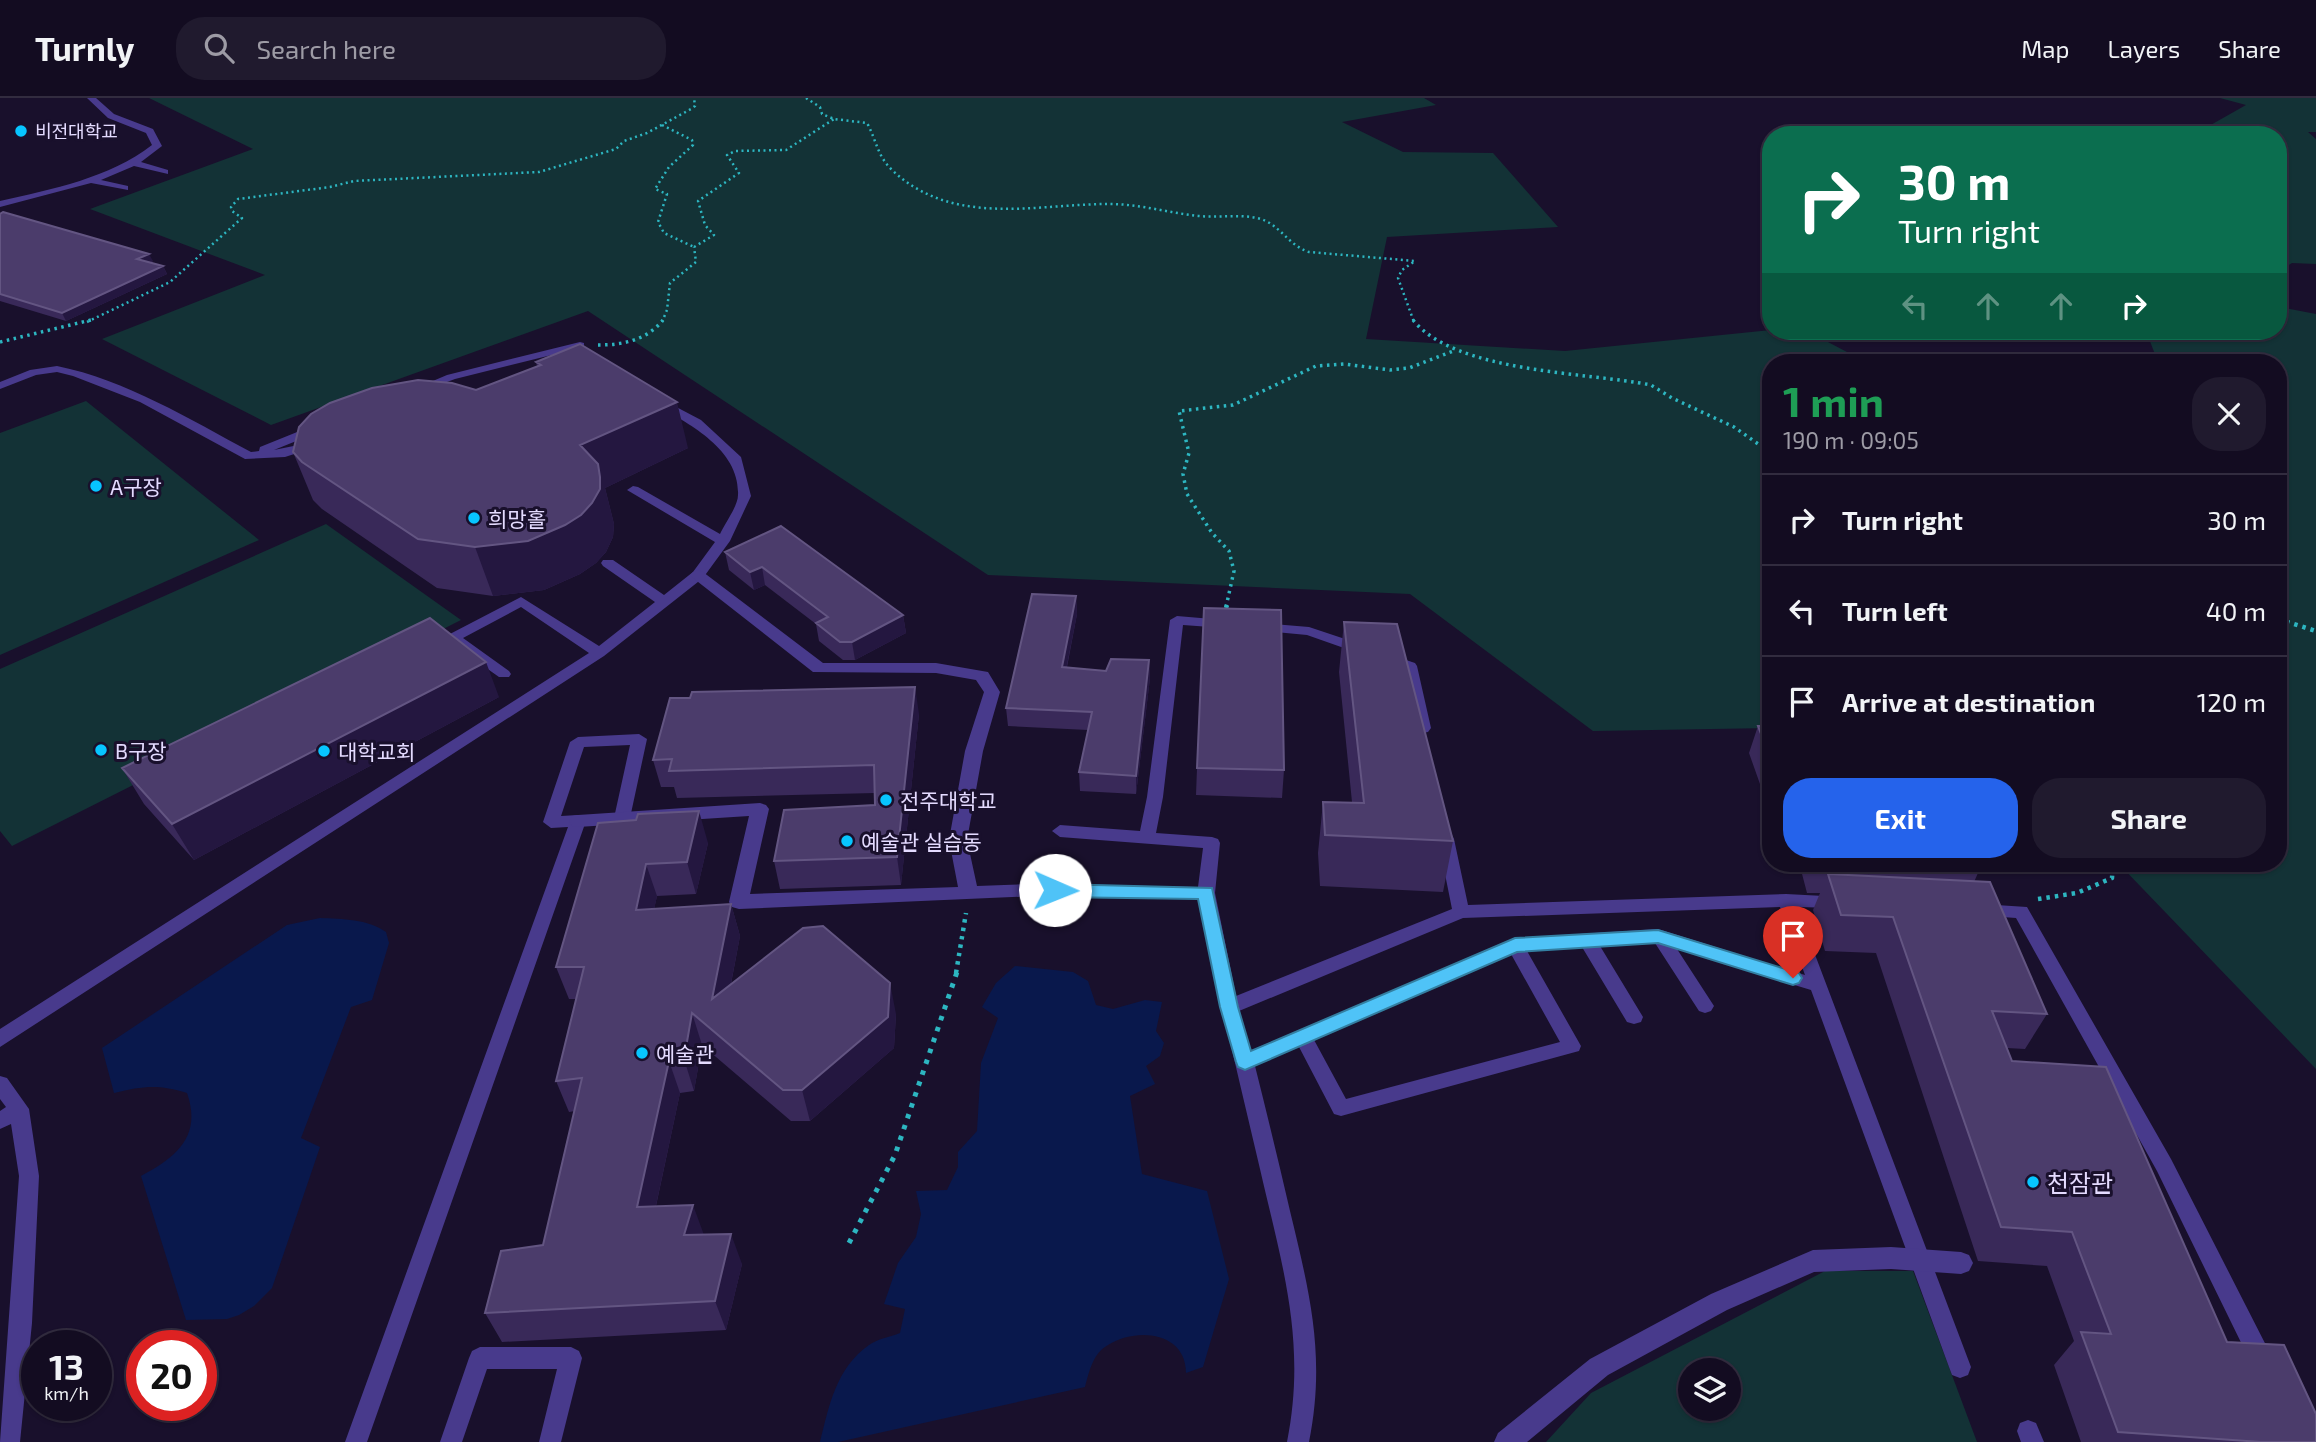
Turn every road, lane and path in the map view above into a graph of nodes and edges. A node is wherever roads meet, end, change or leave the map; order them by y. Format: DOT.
graph roads {
  1 [pos="91,98"];
  2 [pos="694,98"];
  3 [pos="806,98"];
  4 [pos="834,119"];
  5 [pos="662,125"];
  6 [pos="132,162"];
  7 [pos="165,172"];
  8 [pos="88,180"];
  9 [pos="125,188"];
  10 [pos="0,204"];
  11 [pos="694,247"];
  12 [pos="0,342"];
  13 [pos="580,345"];
  14 [pos="1457,350"];
  15 [pos="0,386"];
  16 [pos="414,392"];
  17 [pos="651,399"];
  18 [pos="330,423"];
  19 [pos="322,444"];
  20 [pos="1762,447"];
  21 [pos="249,456"];
  22 [pos="633,490"];
  23 [pos="723,541"];
  24 [pos="608,563"];
  25 [pos="698,575"];
  26 [pos="664,602"];
  27 [pos="2287,622"];
  28 [pos="1220,624"];
  29 [pos="2316,631"];
  30 [pos="599,653"];
  31 [pos="504,674"];
  32 [pos="1427,748"];
  33 [pos="622,818"];
  34 [pos="578,821"];
  35 [pos="1444,830"];
  36 [pos="1060,831"];
  37 [pos="1147,837"];
  38 [pos="2112,872"];
  39 [pos="1055,890"];
  40 [pos="1206,892"];
  41 [pos="969,894"];
  42 [pos="1786,900"];
  43 [pos="1855,903"];
  44 [pos="1965,909"];
  45 [pos="1461,912"];
  46 [pos="2021,912"];
  47 [pos="1660,937"];
  48 [pos="1587,940"];
  49 [pos="1515,945"];
  50 [pos="1819,986"];
  51 [pos="1705,1006"];
  52 [pos="1229,1007"];
  53 [pos="1634,1017"];
  54 [pos="1302,1035"];
  55 [pos="0,1039"];
  56 [pos="1245,1062"];
  57 [pos="0,1084"];
  58 [pos="19,1109"];
  59 [pos="0,1121"];
  60 [pos="849,1244"];
  61 [pos="1922,1262"];
  62 [pos="1961,1263"];
  63 [pos="1960,1367"];
  64 [pos="2273,1384"];
  65 [pos="9,1442"];
  66 [pos="356,1442"];
  67 [pos="451,1442"];
  68 [pos="550,1442"];
  69 [pos="1298,1442"];
  70 [pos="1507,1442"];
  1 -- 6 [label="lane"];
  2 -- 5 [label="path"];
  3 -- 4 [label="path"];
  4 -- 11 [label="path"];
  4 -- 14 [label="path"];
  5 -- 11 [label="path"];
  5 -- 12 [label="path"];
  6 -- 7 [label="lane"];
  6 -- 8 [label="lane"];
  8 -- 9 [label="lane"];
  8 -- 10 [label="lane"];
  11 -- 13 [label="path"];
  13 -- 16 [label="lane"];
  14 -- 20 [label="path"];
  14 -- 28 [label="path"];
  15 -- 21 [label="lane"];
  17 -- 23 [label="lane"];
  18 -- 21 [label="lane"];
  19 -- 21 [label="lane"];
  22 -- 23 [label="lane"];
  23 -- 25 [label="lane"];
  24 -- 26 [label="lane"];
  25 -- 26 [label="lane"];
  25 -- 41 [label="street"];
  26 -- 30 [label="lane"];
  27 -- 29 [label="path"];
  28 -- 32 [label="lane"];
  28 -- 37 [label="lane"];
  30 -- 31 [label="lane"];
  30 -- 55 [label="lane"];
  33 -- 34 [label="street"];
  33 -- 34 [label="lane"];
  33 -- 41 [label="street"];
  34 -- 66 [label="lane"];
  35 -- 45 [label="lane"];
  36 -- 37 [label="lane"];
  37 -- 40 [label="lane"];
  38 -- 46 [label="path"];
  39 -- 40 [label="lane"];
  39 -- 41 [label="street"];
  40 -- 52 [label="lane"];
  41 -- 60 [label="path"];
  42 -- 43 [label="lane"];
  42 -- 45 [label="lane"];
  42 -- 50 [label="lane"];
  44 -- 46 [label="lane"];
  45 -- 52 [label="lane"];
  46 -- 64 [label="lane"];
  47 -- 48 [label="lane"];
  47 -- 50 [label="lane"];
  47 -- 51 [label="lane"];
  48 -- 49 [label="lane"];
  48 -- 53 [label="lane"];
  49 -- 54 [label="lane"];
  49 -- 54 [label="lane"];
  50 -- 61 [label="lane"];
  52 -- 56 [label="lane"];
  54 -- 56 [label="lane"];
  56 -- 69 [label="lane"];
  57 -- 58 [label="lane"];
  58 -- 59 [label="lane"];
  58 -- 65 [label="lane"];
  61 -- 62 [label="street"];
  61 -- 63 [label="lane"];
  61 -- 70 [label="street"];
  67 -- 68 [label="lane"];
}
